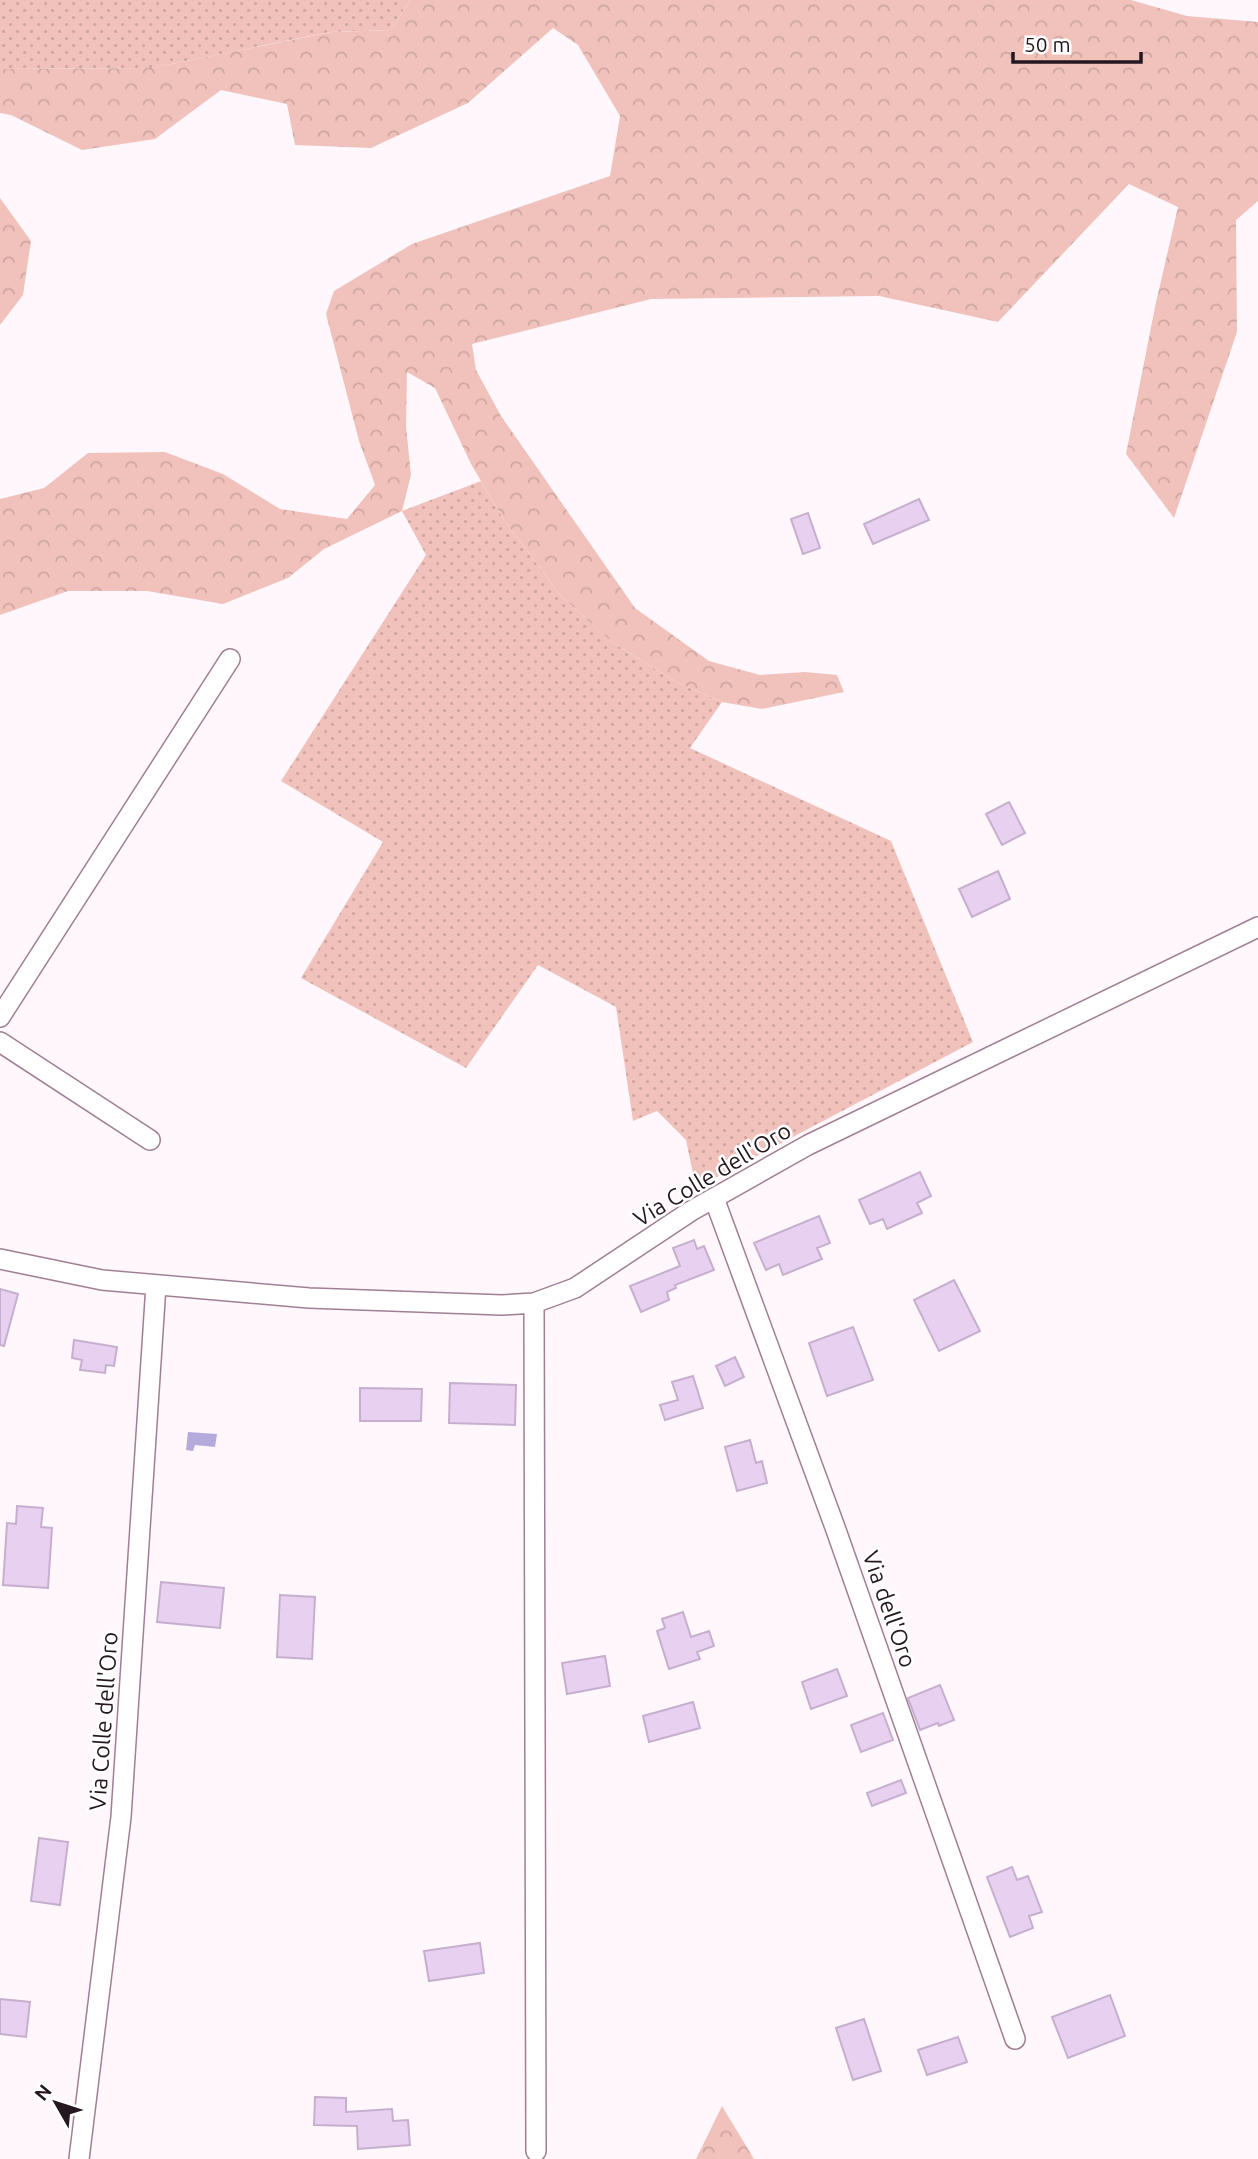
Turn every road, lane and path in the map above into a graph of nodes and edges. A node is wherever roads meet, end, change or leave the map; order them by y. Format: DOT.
graph roads {
  1 [pos="230,659"];
  2 [pos="1258,927"];
  3 [pos="0,1017"];
  4 [pos="0,1042"];
  5 [pos="150,1140"];
  6 [pos="714,1198"];
  7 [pos="0,1259"];
  8 [pos="156,1284"];
  9 [pos="534,1303"];
  10 [pos="1015,2039"];
  11 [pos="536,2151"];
  12 [pos="79,2159"];
  1 -- 3 [label="street"];
  2 -- 6 [label="street, Via Colle dell'Oro"];
  4 -- 5 [label="street"];
  6 -- 9 [label="street, Via Colle dell'Oro"];
  6 -- 10 [label="street, Via dell'Oro"];
  7 -- 8 [label="street, Via Colle dell'Oro"];
  8 -- 9 [label="street, Via Colle dell'Oro"];
  8 -- 12 [label="street, Via Colle dell'Oro"];
  9 -- 11 [label="street"];
}
